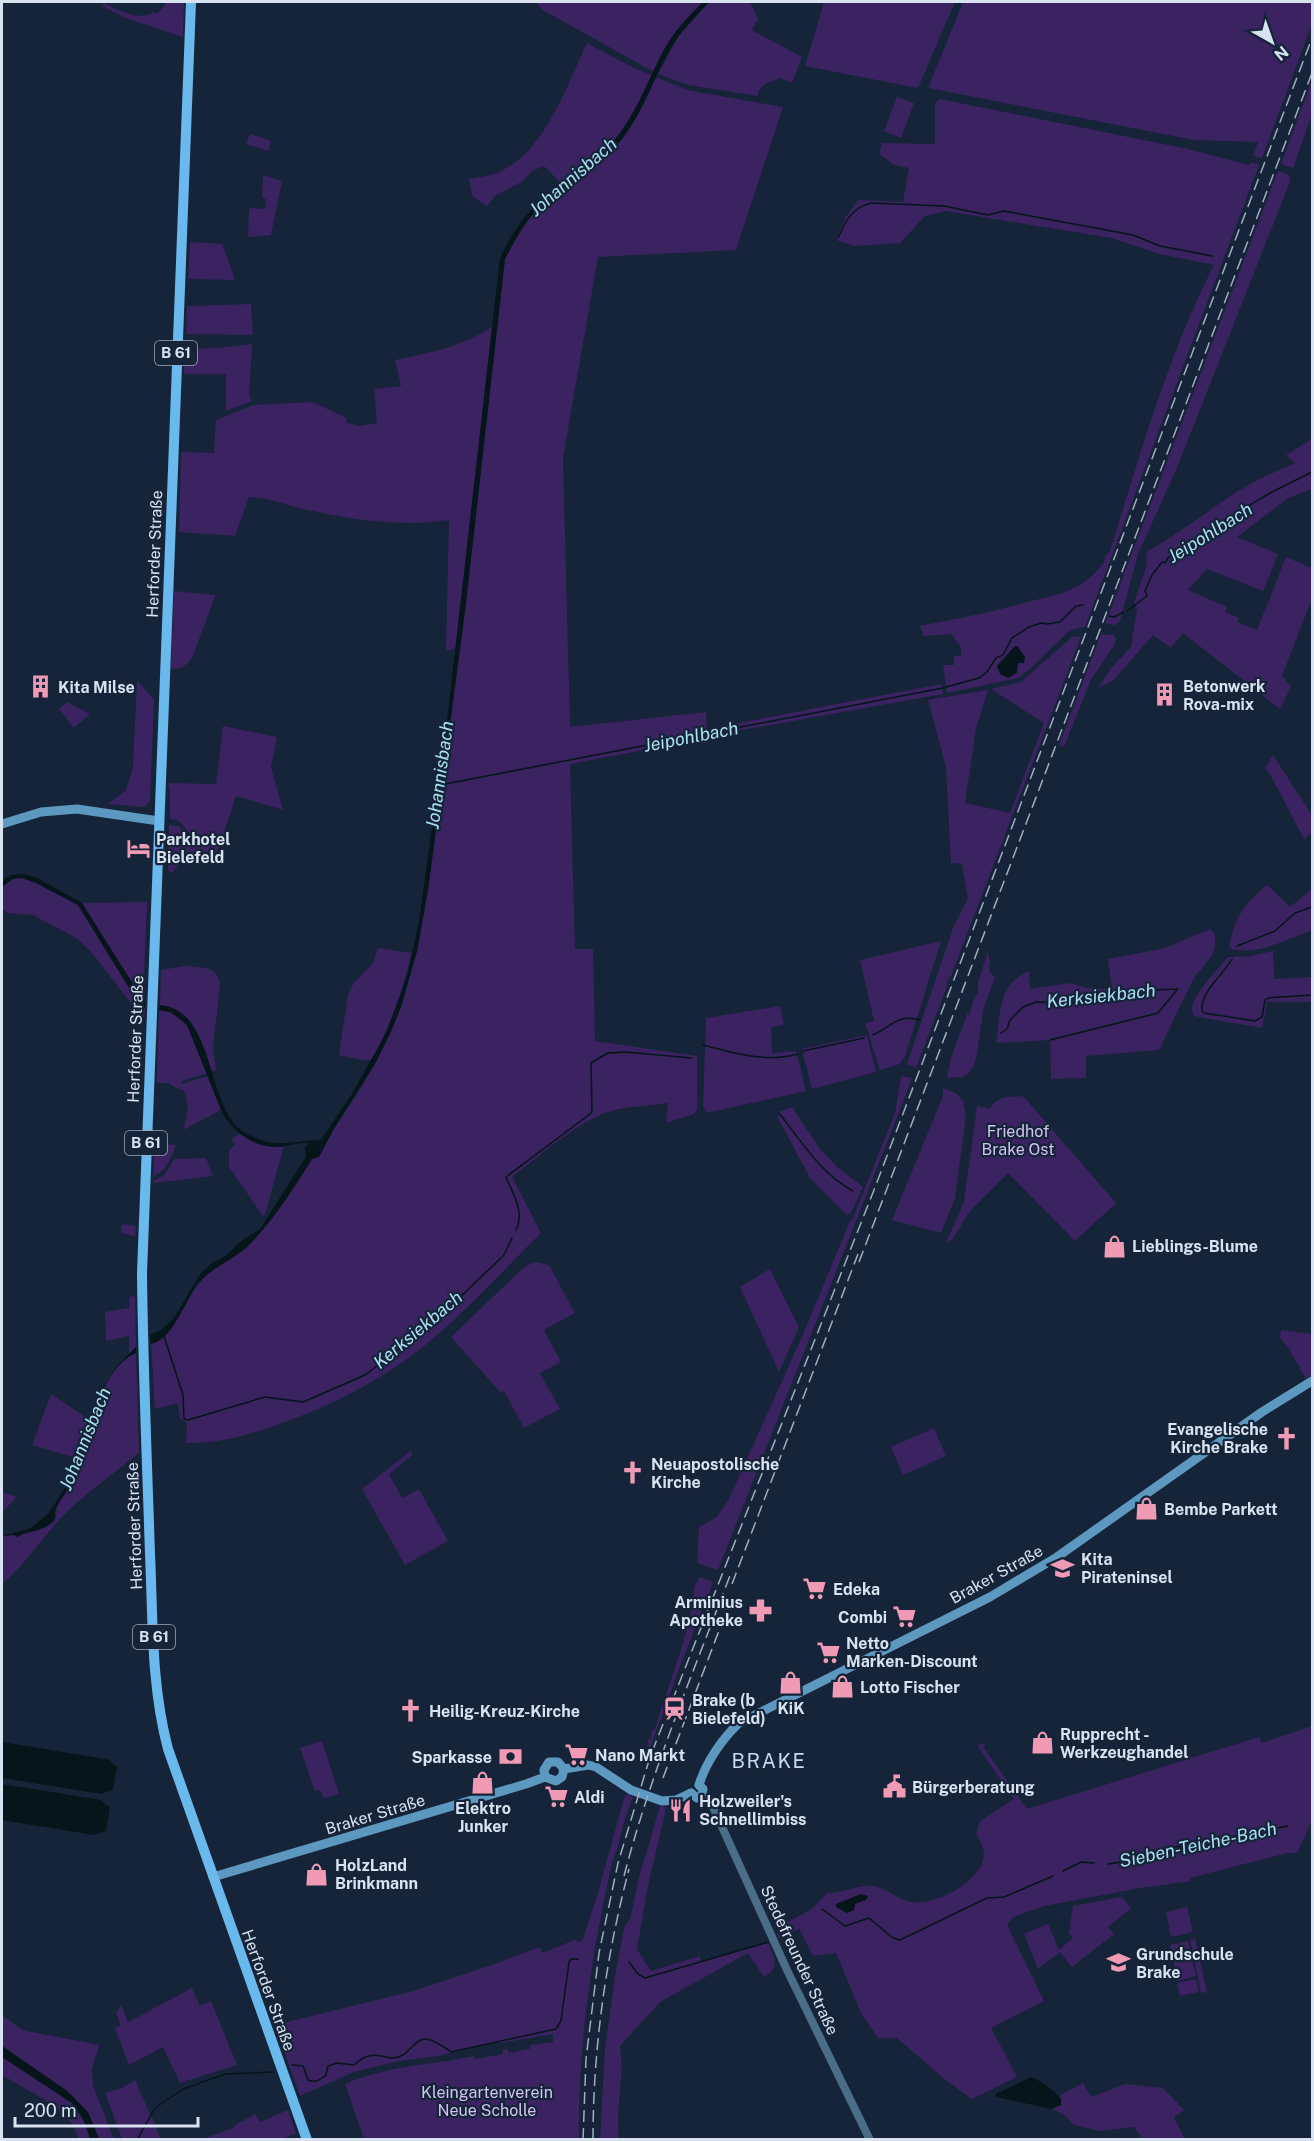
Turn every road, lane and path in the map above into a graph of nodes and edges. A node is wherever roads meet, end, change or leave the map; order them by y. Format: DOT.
graph roads {
  1 [pos="192,2"];
  2 [pos="159,821"];
  3 [pos="2,824"];
  4 [pos="1312,1381"];
  5 [pos="564,1769"];
  6 [pos="545,1777"];
  7 [pos="699,1785"];
  8 [pos="691,1793"];
  9 [pos="702,1795"];
  10 [pos="213,1877"];
  11 [pos="307,2139"];
  12 [pos="870,2139"];
  1 -- 2 [label="main road, Herforder Straße / B 61"];
  2 -- 3 [label="main road"];
  2 -- 10 [label="main road, Herforder Straße / B 61"];
  4 -- 7 [label="main road, Braker Straße"];
  5 -- 6 [label="main road"];
  5 -- 6 [label="main road"];
  5 -- 8 [label="main road"];
  6 -- 10 [label="main road, Braker Straße"];
  7 -- 8 [label="main road"];
  7 -- 9 [label="main road"];
  8 -- 9 [label="main road"];
  9 -- 12 [label="street, Stedefreunder Straße"];
  10 -- 11 [label="main road, Herforder Straße / B 61"];
}
